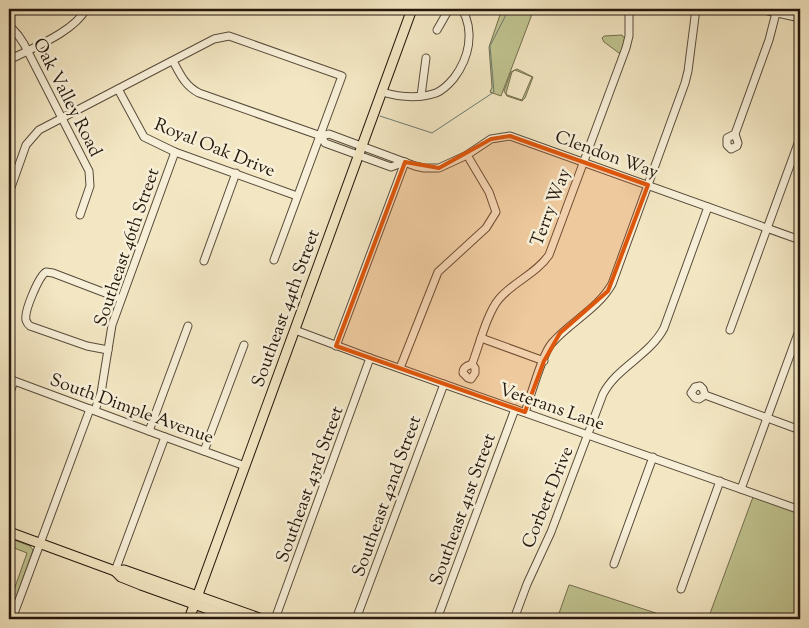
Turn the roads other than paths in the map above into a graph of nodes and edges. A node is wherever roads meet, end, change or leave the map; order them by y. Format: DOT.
graph roads {
  1 [pos="86,9"];
  2 [pos="412,9"];
  3 [pos="449,9"];
  4 [pos="471,9"];
  5 [pos="630,9"];
  6 [pos="696,9"];
  7 [pos="759,9"];
  8 [pos="463,11"];
  9 [pos="776,13"];
  10 [pos="800,18"];
  11 [pos="9,24"];
  12 [pos="437,30"];
  13 [pos="27,50"];
  14 [pos="426,58"];
  15 [pos="9,60"];
  16 [pos="172,61"];
  17 [pos="118,89"];
  18 [pos="382,92"];
  19 [pos="421,96"];
  20 [pos="62,118"];
  21 [pos="735,134"];
  22 [pos="321,136"];
  23 [pos="800,138"];
  24 [pos="366,147"];
  25 [pos="175,152"];
  26 [pos="384,154"];
  27 [pos="467,155"];
  28 [pos="362,156"];
  29 [pos="405,162"];
  30 [pos="584,162"];
  31 [pos="380,163"];
  32 [pos="236,173"];
  33 [pos="648,185"];
  34 [pos="9,193"];
  35 [pos="297,196"];
  36 [pos="708,207"];
  37 [pos="80,215"];
  38 [pos="767,228"];
  39 [pos="800,240"];
  40 [pos="274,260"];
  41 [pos="204,261"];
  42 [pos="121,299"];
  43 [pos="188,326"];
  44 [pos="800,328"];
  45 [pos="295,330"];
  46 [pos="730,330"];
  47 [pos="482,338"];
  48 [pos="244,345"];
  49 [pos="336,346"];
  50 [pos="108,350"];
  51 [pos="370,358"];
  52 [pos="544,361"];
  53 [pos="472,364"];
  54 [pos="400,368"];
  55 [pos="11,380"];
  56 [pos="444,384"];
  57 [pos="9,395"];
  58 [pos="705,395"];
  59 [pos="515,409"];
  60 [pos="92,410"];
  61 [pos="525,412"];
  62 [pos="768,418"];
  63 [pos="800,430"];
  64 [pos="149,431"];
  65 [pos="588,434"];
  66 [pos="165,438"];
  67 [pos="204,451"];
  68 [pos="653,457"];
  69 [pos="245,466"];
  70 [pos="720,481"];
  71 [pos="741,489"];
  72 [pos="800,510"];
  73 [pos="9,532"];
  74 [pos="40,543"];
  75 [pos="614,564"];
  76 [pos="115,571"];
  77 [pos="681,589"];
  78 [pos="196,600"];
  79 [pos="12,619"];
  80 [pos="189,619"];
  81 [pos="236,619"];
  82 [pos="262,619"];
  83 [pos="274,619"];
  84 [pos="356,619"];
  85 [pos="437,619"];
  86 [pos="514,619"];
  1 -- 13 [label="street"];
  2 -- 18 [label="main road, Southeast 44th Street"];
  3 -- 12 [label="street"];
  4 -- 8 [label="street"];
  5 -- 30 [label="street, Terry Way"];
  6 -- 33 [label="street"];
  7 -- 9 [label="street"];
  8 -- 19 [label="street"];
  9 -- 10 [label="street"];
  9 -- 21 [label="street"];
  11 -- 13 [label="street, Oak Valley Road"];
  13 -- 15 [label="street"];
  13 -- 20 [label="street, Oak Valley Road"];
  14 -- 19 [label="street"];
  16 -- 17 [label="street"];
  16 -- 22 [label="street, Clendon Way"];
  16 -- 22 [label="street"];
  17 -- 20 [label="street"];
  17 -- 25 [label="street, Royal Oak Drive"];
  18 -- 19 [label="street"];
  18 -- 24 [label="main road, Southeast 44th Street"];
  20 -- 34 [label="street"];
  20 -- 37 [label="street, Oak Valley Road"];
  22 -- 24 [label="street, Clendon Way"];
  22 -- 28 [label="street, Clendon Way"];
  22 -- 35 [label="street"];
  23 -- 38 [label="street"];
  24 -- 26 [label="street, Clendon Way"];
  24 -- 28 [label="main road, Southeast 44th Street"];
  25 -- 32 [label="street, Royal Oak Drive"];
  25 -- 42 [label="street, Southeast 46th Street"];
  26 -- 29 [label="street, Clendon Way"];
  26 -- 31 [label="street"];
  27 -- 29 [label="street, Clendon Way"];
  27 -- 30 [label="street, Clendon Way"];
  27 -- 54 [label="street"];
  28 -- 31 [label="street, Clendon Way"];
  28 -- 45 [label="main road, Southeast 44th Street"];
  29 -- 31 [label="street, Clendon Way"];
  29 -- 49 [label="street"];
  30 -- 33 [label="street, Clendon Way"];
  30 -- 47 [label="street, Terry Way"];
  32 -- 35 [label="street, Royal Oak Drive"];
  32 -- 41 [label="street"];
  33 -- 36 [label="street, Clendon Way"];
  33 -- 52 [label="street"];
  35 -- 40 [label="street"];
  36 -- 38 [label="street, Clendon Way"];
  36 -- 65 [label="street, Corbett Drive"];
  38 -- 39 [label="street, Clendon Way"];
  38 -- 46 [label="street"];
  42 -- 50 [label="street, Southeast 46th Street"];
  42 -- 50 [label="street"];
  43 -- 64 [label="street"];
  44 -- 62 [label="street"];
  45 -- 49 [label="street, Veterans Lane"];
  45 -- 69 [label="main road, Southeast 44th Street"];
  47 -- 52 [label="street"];
  47 -- 53 [label="street, Terry Way"];
  48 -- 67 [label="street"];
  49 -- 51 [label="street, Veterans Lane"];
  50 -- 60 [label="street, Southeast 46th Street"];
  51 -- 54 [label="street, Veterans Lane"];
  51 -- 83 [label="street, Southeast 43rd Street"];
  52 -- 61 [label="street"];
  54 -- 56 [label="street, Veterans Lane"];
  55 -- 57 [label="street"];
  55 -- 60 [label="street, South Dimple Avenue"];
  56 -- 59 [label="street, Veterans Lane"];
  56 -- 84 [label="street, Southeast 42nd Street"];
  58 -- 62 [label="street"];
  59 -- 61 [label="street, Veterans Lane"];
  59 -- 85 [label="street, Southeast 41st Street"];
  60 -- 64 [label="street, South Dimple Avenue"];
  60 -- 74 [label="street, Southeast 46th Street"];
  61 -- 65 [label="street, Veterans Lane"];
  62 -- 63 [label="street"];
  62 -- 71 [label="street"];
  64 -- 66 [label="street, South Dimple Avenue"];
  65 -- 68 [label="street, Veterans Lane"];
  65 -- 86 [label="street, Corbett Drive"];
  66 -- 67 [label="street, South Dimple Avenue"];
  66 -- 76 [label="street"];
  67 -- 69 [label="street, South Dimple Avenue"];
  68 -- 70 [label="street, Veterans Lane"];
  68 -- 75 [label="street"];
  69 -- 78 [label="main road, Southeast 44th Street"];
  70 -- 71 [label="street, Veterans Lane"];
  70 -- 77 [label="street"];
  71 -- 72 [label="street, Veterans Lane"];
  73 -- 74 [label="main road"];
  74 -- 76 [label="main road"];
  74 -- 79 [label="street, Southeast 46th Street"];
  76 -- 78 [label="main road"];
  78 -- 80 [label="main road, Southeast 44th Street"];
  78 -- 81 [label="main road"];
  78 -- 82 [label="main road"];
}
